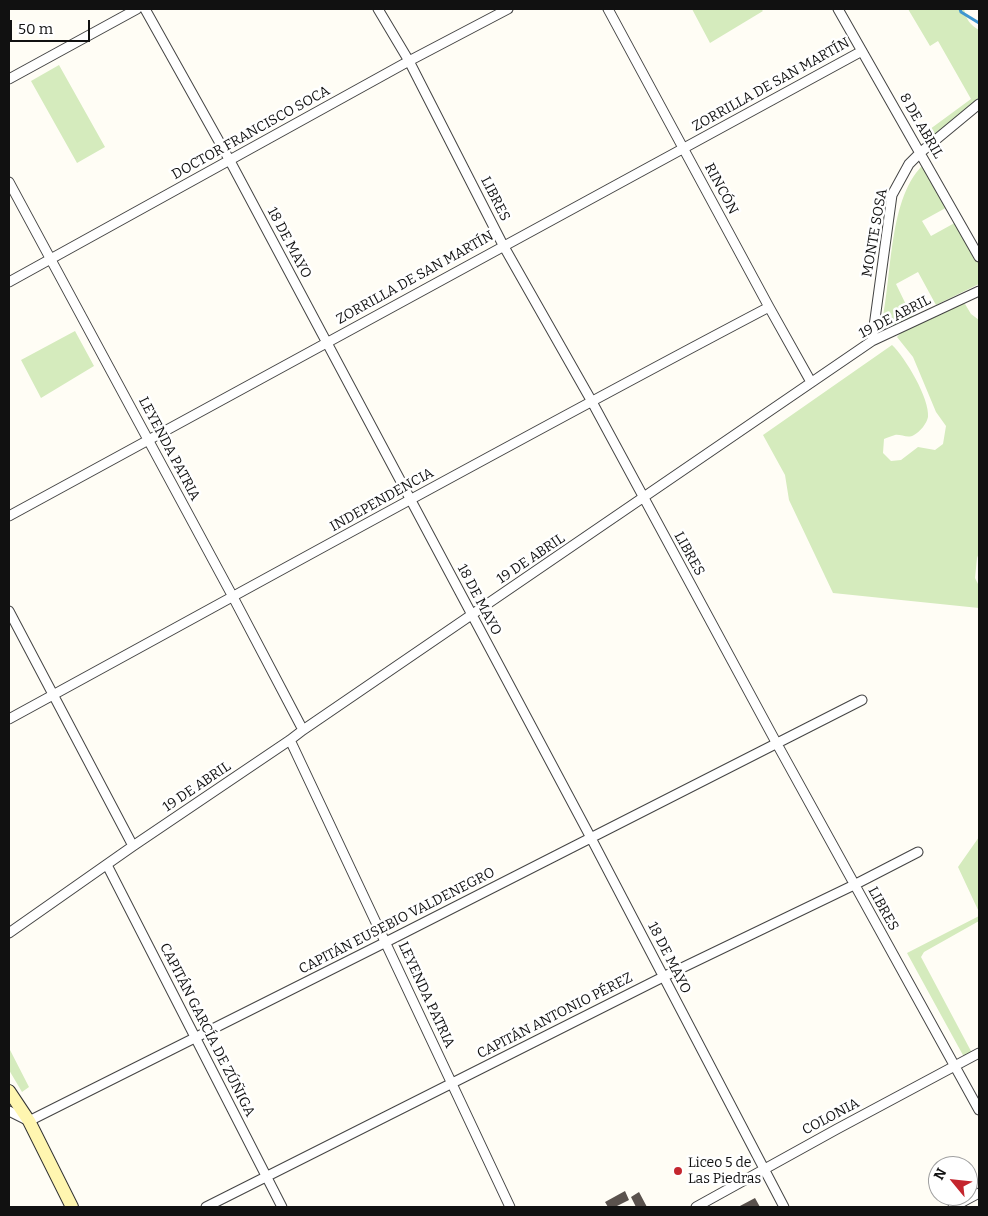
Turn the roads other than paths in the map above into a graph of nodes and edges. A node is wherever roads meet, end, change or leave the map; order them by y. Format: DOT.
graph roads {
  1 [pos="137,9"];
  2 [pos="145,9"];
  3 [pos="378,9"];
  4 [pos="508,9"];
  5 [pos="608,9"];
  6 [pos="838,9"];
  7 [pos="862,51"];
  8 [pos="409,61"];
  9 [pos="9,78"];
  10 [pos="979,104"];
  11 [pos="684,148"];
  12 [pos="921,152"];
  13 [pos="230,161"];
  14 [pos="9,182"];
  15 [pos="503,245"];
  16 [pos="979,257"];
  17 [pos="50,259"];
  18 [pos="9,282"];
  19 [pos="979,290"];
  20 [pos="769,307"];
  21 [pos="872,341"];
  22 [pos="326,343"];
  23 [pos="812,382"];
  24 [pos="592,400"];
  25 [pos="148,440"];
  26 [pos="643,499"];
  27 [pos="410,500"];
  28 [pos="9,516"];
  29 [pos="233,597"];
  30 [pos="9,611"];
  31 [pos="472,616"];
  32 [pos="53,695"];
  33 [pos="862,700"];
  34 [pos="9,719"];
  35 [pos="303,730"];
  36 [pos="290,740"];
  37 [pos="776,744"];
  38 [pos="591,838"];
  39 [pos="133,846"];
  40 [pos="918,852"];
  41 [pos="107,865"];
  42 [pos="854,885"];
  43 [pos="9,933"];
  44 [pos="386,942"];
  45 [pos="663,976"];
  46 [pos="195,1037"];
  47 [pos="979,1053"];
  48 [pos="955,1066"];
  49 [pos="452,1084"];
  50 [pos="9,1090"];
  51 [pos="979,1110"];
  52 [pos="9,1111"];
  53 [pos="29,1121"];
  54 [pos="764,1170"];
  55 [pos="267,1177"];
  56 [pos="979,1193"];
  57 [pos="72,1207"];
  58 [pos="206,1207"];
  59 [pos="282,1207"];
  60 [pos="510,1207"];
  61 [pos="696,1207"];
  62 [pos="784,1207"];
  63 [pos="953,1207"];
  1 -- 9 [label="street"];
  2 -- 13 [label="street, 18 DE MAYO"];
  3 -- 8 [label="street, LIBRES"];
  4 -- 8 [label="street, DOCTOR FRANCISCO SOCA"];
  5 -- 11 [label="street, RINCÓN"];
  6 -- 7 [label="street, 8 DE ABRIL"];
  7 -- 11 [label="street, ZORRILLA DE SAN MARTÍN"];
  7 -- 12 [label="street, 8 DE ABRIL"];
  8 -- 13 [label="street, DOCTOR FRANCISCO SOCA"];
  8 -- 15 [label="street, LIBRES"];
  10 -- 12 [label="street, MONTE SOSA"];
  11 -- 15 [label="street, ZORRILLA DE SAN MARTÍN"];
  11 -- 20 [label="street, RINCÓN"];
  12 -- 16 [label="street, 8 DE ABRIL"];
  12 -- 21 [label="street, MONTE SOSA"];
  13 -- 17 [label="street, DOCTOR FRANCISCO SOCA"];
  13 -- 22 [label="street, 18 DE MAYO"];
  14 -- 17 [label="street, LEYENDA PATRIA"];
  15 -- 22 [label="street, ZORRILLA DE SAN MARTÍN"];
  15 -- 24 [label="street, LIBRES"];
  17 -- 18 [label="street, DOCTOR FRANCISCO SOCA"];
  17 -- 25 [label="street, LEYENDA PATRIA"];
  19 -- 21 [label="street, 19 DE ABRIL"];
  20 -- 23 [label="street, RINCÓN"];
  20 -- 24 [label="street, INDEPENDENCIA"];
  21 -- 23 [label="street, 19 DE ABRIL"];
  22 -- 25 [label="street, ZORRILLA DE SAN MARTÍN"];
  22 -- 27 [label="street, 18 DE MAYO"];
  23 -- 26 [label="street, 19 DE ABRIL"];
  24 -- 26 [label="street, LIBRES"];
  24 -- 27 [label="street, INDEPENDENCIA"];
  25 -- 28 [label="street, ZORRILLA DE SAN MARTÍN"];
  25 -- 29 [label="street, LEYENDA PATRIA"];
  26 -- 31 [label="street, 19 DE ABRIL"];
  26 -- 37 [label="street, LIBRES"];
  27 -- 29 [label="street, INDEPENDENCIA"];
  27 -- 31 [label="street, 18 DE MAYO"];
  29 -- 32 [label="street, INDEPENDENCIA"];
  29 -- 35 [label="street, LEYENDA PATRIA"];
  30 -- 32 [label="street"];
  31 -- 35 [label="street, 19 DE ABRIL"];
  31 -- 38 [label="street, 18 DE MAYO"];
  32 -- 34 [label="street, INDEPENDENCIA"];
  32 -- 39 [label="street"];
  33 -- 37 [label="street, CAPITÁN EUSEBIO VALDENEGRO"];
  35 -- 36 [label="street, 19 DE ABRIL"];
  36 -- 39 [label="street, 19 DE ABRIL"];
  36 -- 44 [label="street, LEYENDA PATRIA"];
  37 -- 38 [label="street, CAPITÁN EUSEBIO VALDENEGRO"];
  37 -- 42 [label="street, LIBRES"];
  38 -- 44 [label="street, CAPITÁN EUSEBIO VALDENEGRO"];
  38 -- 45 [label="street, 18 DE MAYO"];
  39 -- 41 [label="street, 19 DE ABRIL"];
  40 -- 42 [label="street, CAPITÁN ANTONIO PÉREZ"];
  41 -- 43 [label="street, 19 DE ABRIL"];
  41 -- 46 [label="street, CAPITÁN GARCÍA DE ZÚÑIGA"];
  42 -- 45 [label="street, CAPITÁN ANTONIO PÉREZ"];
  42 -- 48 [label="street, LIBRES"];
  44 -- 46 [label="street, CAPITÁN EUSEBIO VALDENEGRO"];
  44 -- 49 [label="street, LEYENDA PATRIA"];
  45 -- 49 [label="street, CAPITÁN ANTONIO PÉREZ"];
  45 -- 54 [label="street, 18 DE MAYO"];
  46 -- 53 [label="street, CAPITÁN EUSEBIO VALDENEGRO"];
  46 -- 55 [label="street, CAPITÁN GARCÍA DE ZÚÑIGA"];
  47 -- 48 [label="street, COLONIA"];
  48 -- 51 [label="street, LIBRES"];
  48 -- 54 [label="street, COLONIA"];
  49 -- 55 [label="street, CAPITÁN ANTONIO PÉREZ"];
  49 -- 60 [label="street, LEYENDA PATRIA"];
  50 -- 53 [label="street"];
  52 -- 53 [label="street"];
  53 -- 57 [label="street"];
  54 -- 61 [label="street, COLONIA"];
  54 -- 62 [label="street, 18 DE MAYO"];
  55 -- 58 [label="street, CAPITÁN ANTONIO PÉREZ"];
  55 -- 59 [label="street, CAPITÁN GARCÍA DE ZÚÑIGA"];
  56 -- 63 [label="street"];
}
